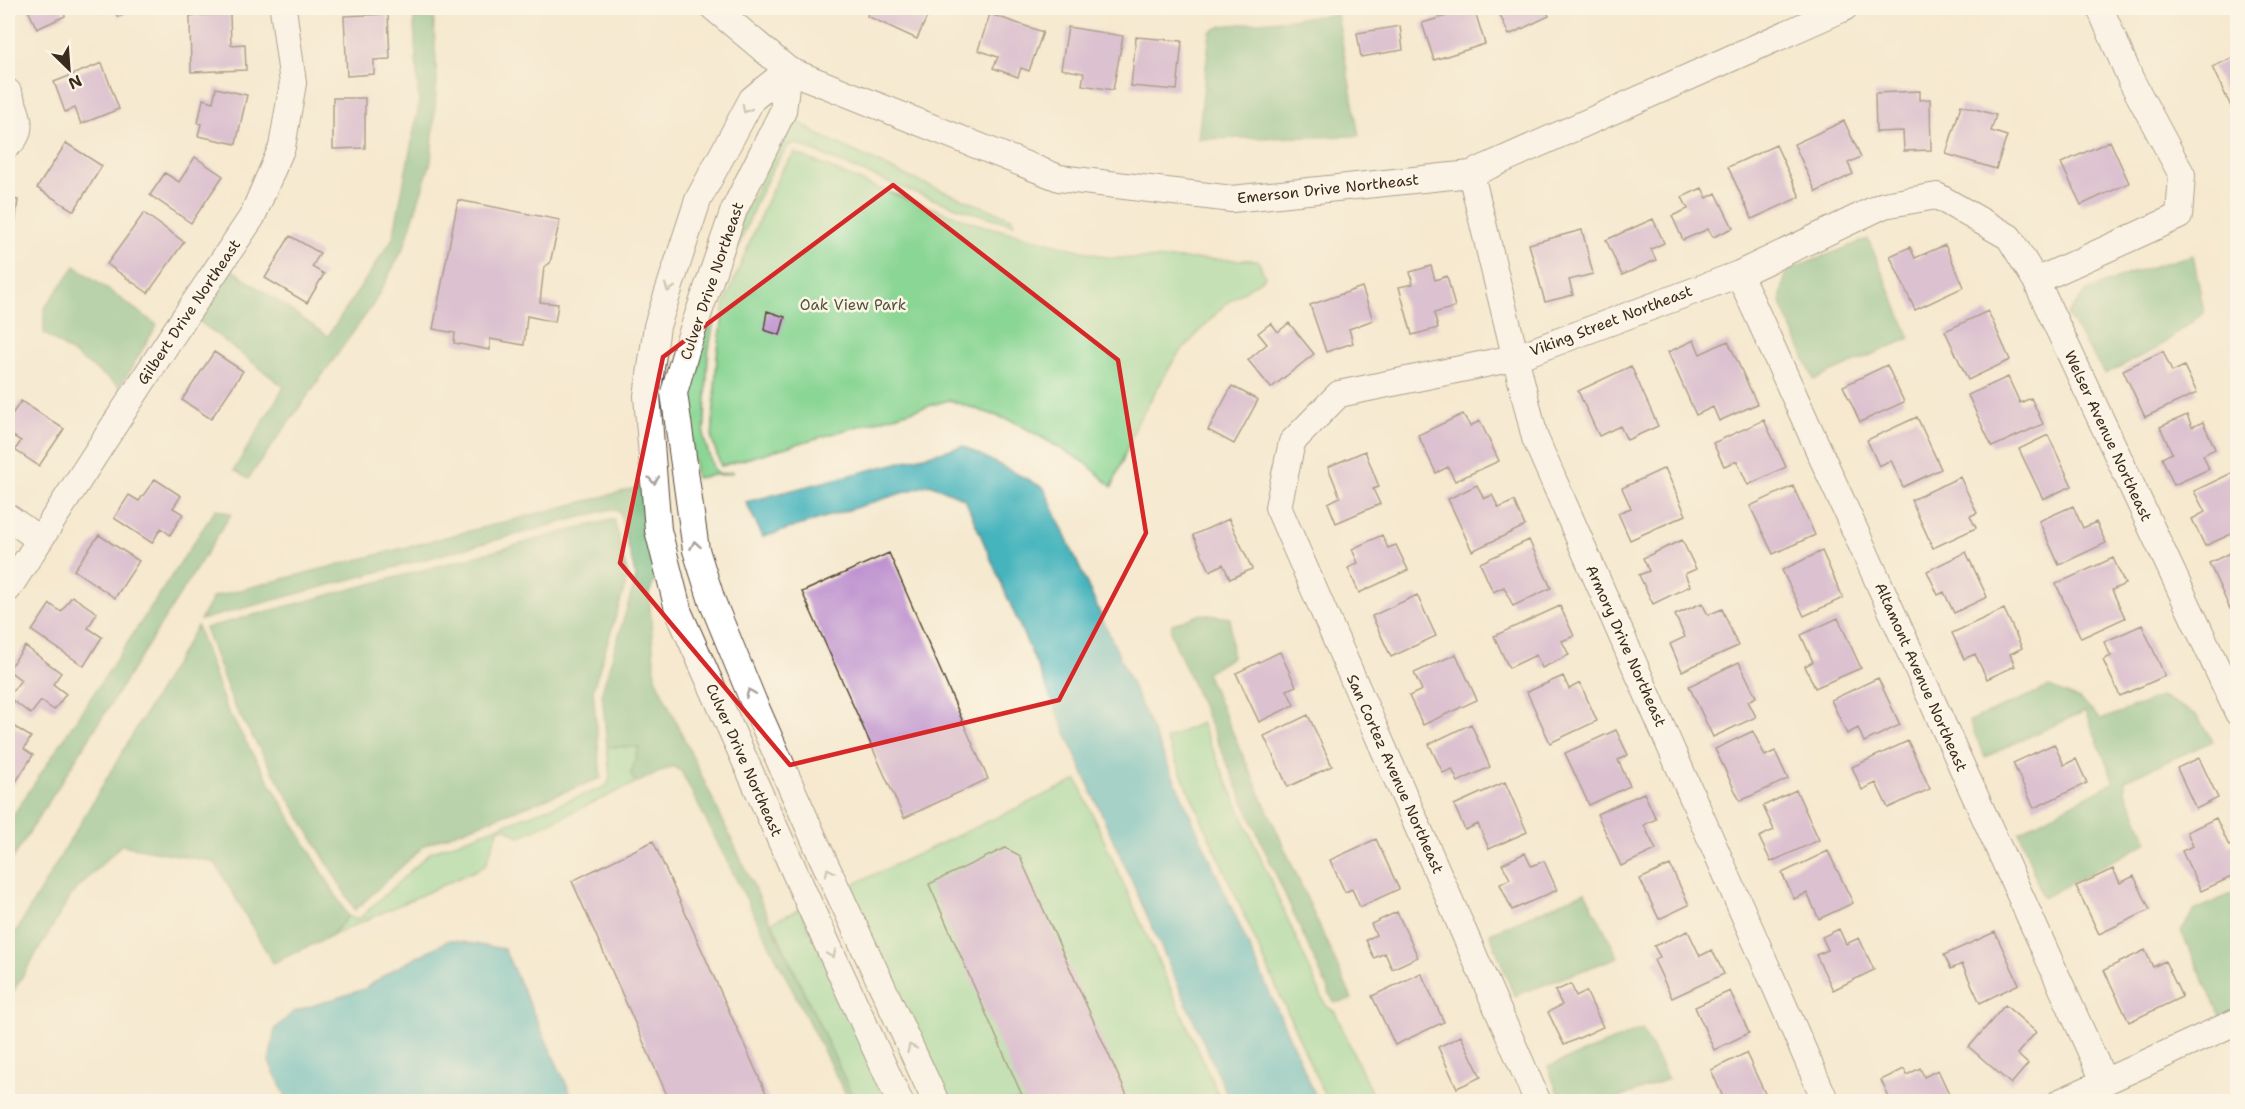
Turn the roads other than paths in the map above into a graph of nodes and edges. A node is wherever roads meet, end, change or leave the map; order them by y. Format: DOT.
graph roads {
  1 [pos="283,8"];
  2 [pos="714,8"];
  3 [pos="1844,8"];
  4 [pos="2100,8"];
  5 [pos="788,70"];
  6 [pos="8,92"];
  7 [pos="8,145"];
  8 [pos="1471,174"];
  9 [pos="1937,196"];
  10 [pos="1739,274"];
  11 [pos="2036,281"];
  12 [pos="1514,358"];
  13 [pos="1292,442"];
  14 [pos="8,517"];
  15 [pos="40,540"];
  16 [pos="8,589"];
  17 [pos="2238,713"];
  18 [pos="2238,1021"];
  19 [pos="2103,1081"];
  20 [pos="900,1101"];
  21 [pos="936,1101"];
  22 [pos="1538,1101"];
  23 [pos="1826,1101"];
  24 [pos="2060,1101"];
  1 -- 15 [label="street, Gilbert Drive Northeast"];
  2 -- 5 [label="street, Emerson Drive Northeast"];
  3 -- 8 [label="street, Emerson Drive Northeast"];
  4 -- 11 [label="street"];
  5 -- 8 [label="street, Emerson Drive Northeast"];
  5 -- 20 [label="street, Culver Drive Northeast, one-way"];
  21 -- 5 [label="street, Culver Drive Northeast, one-way"];
  6 -- 7 [label="street"];
  8 -- 12 [label="street, Armory Drive Northeast"];
  9 -- 10 [label="street, Viking Street Northeast"];
  9 -- 11 [label="street, Welser Avenue Northeast"];
  10 -- 12 [label="street, Viking Street Northeast"];
  10 -- 19 [label="street, Altamont Avenue Northeast"];
  11 -- 17 [label="street, Welser Avenue Northeast"];
  12 -- 13 [label="street, Viking Street Northeast"];
  12 -- 23 [label="street, Armory Drive Northeast"];
  13 -- 22 [label="street, San Cortez Avenue Northeast"];
  14 -- 15 [label="street"];
  15 -- 16 [label="street, Gilbert Drive Northeast"];
  18 -- 19 [label="street"];
  19 -- 24 [label="street"];
}
